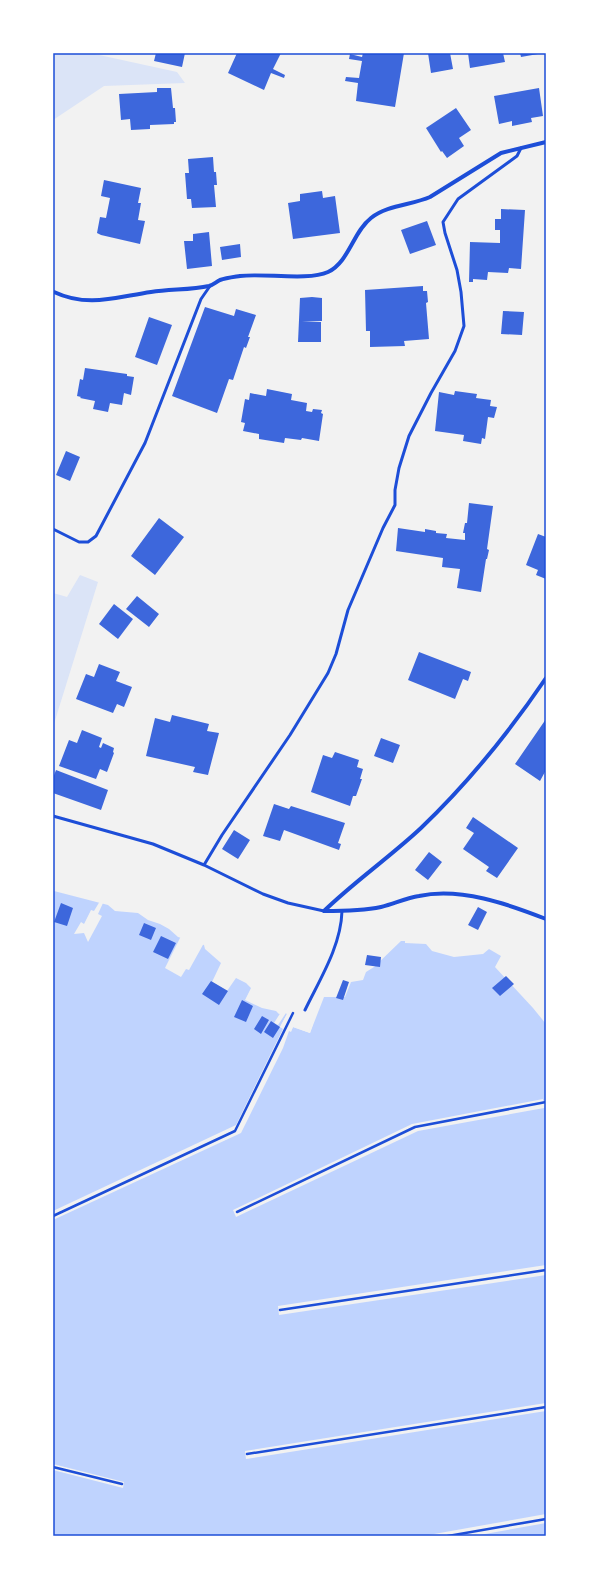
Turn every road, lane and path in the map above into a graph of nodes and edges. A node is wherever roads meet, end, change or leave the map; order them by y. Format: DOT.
graph roads {
  1 [pos="546,142"];
  2 [pos="521,148"];
  3 [pos="210,286"];
  4 [pos="53,291"];
  5 [pos="53,529"];
  6 [pos="546,678"];
  7 [pos="53,816"];
  8 [pos="204,865"];
  9 [pos="324,911"];
  10 [pos="342,911"];
  11 [pos="546,919"];
  12 [pos="305,1010"];
  13 [pos="285,1029"];
  14 [pos="546,1102"];
  15 [pos="237,1212"];
  16 [pos="53,1216"];
  17 [pos="546,1270"];
  18 [pos="280,1310"];
  19 [pos="546,1407"];
  20 [pos="248,1454"];
  21 [pos="53,1467"];
  22 [pos="122,1484"];
  23 [pos="546,1519"];
  24 [pos="448,1536"];
  1 -- 2 [label="street"];
  2 -- 3 [label="street"];
  2 -- 8 [label="lane"];
  3 -- 4 [label="street"];
  3 -- 5 [label="lane"];
  6 -- 9 [label="street"];
  7 -- 8 [label="lane"];
  8 -- 9 [label="lane"];
  9 -- 10 [label="street"];
  10 -- 11 [label="street"];
  10 -- 12 [label="lane"];
  13 -- 16 [label="path"];
  14 -- 15 [label="path"];
  17 -- 18 [label="path"];
  19 -- 20 [label="path"];
  21 -- 22 [label="path"];
  23 -- 24 [label="path"];
}
